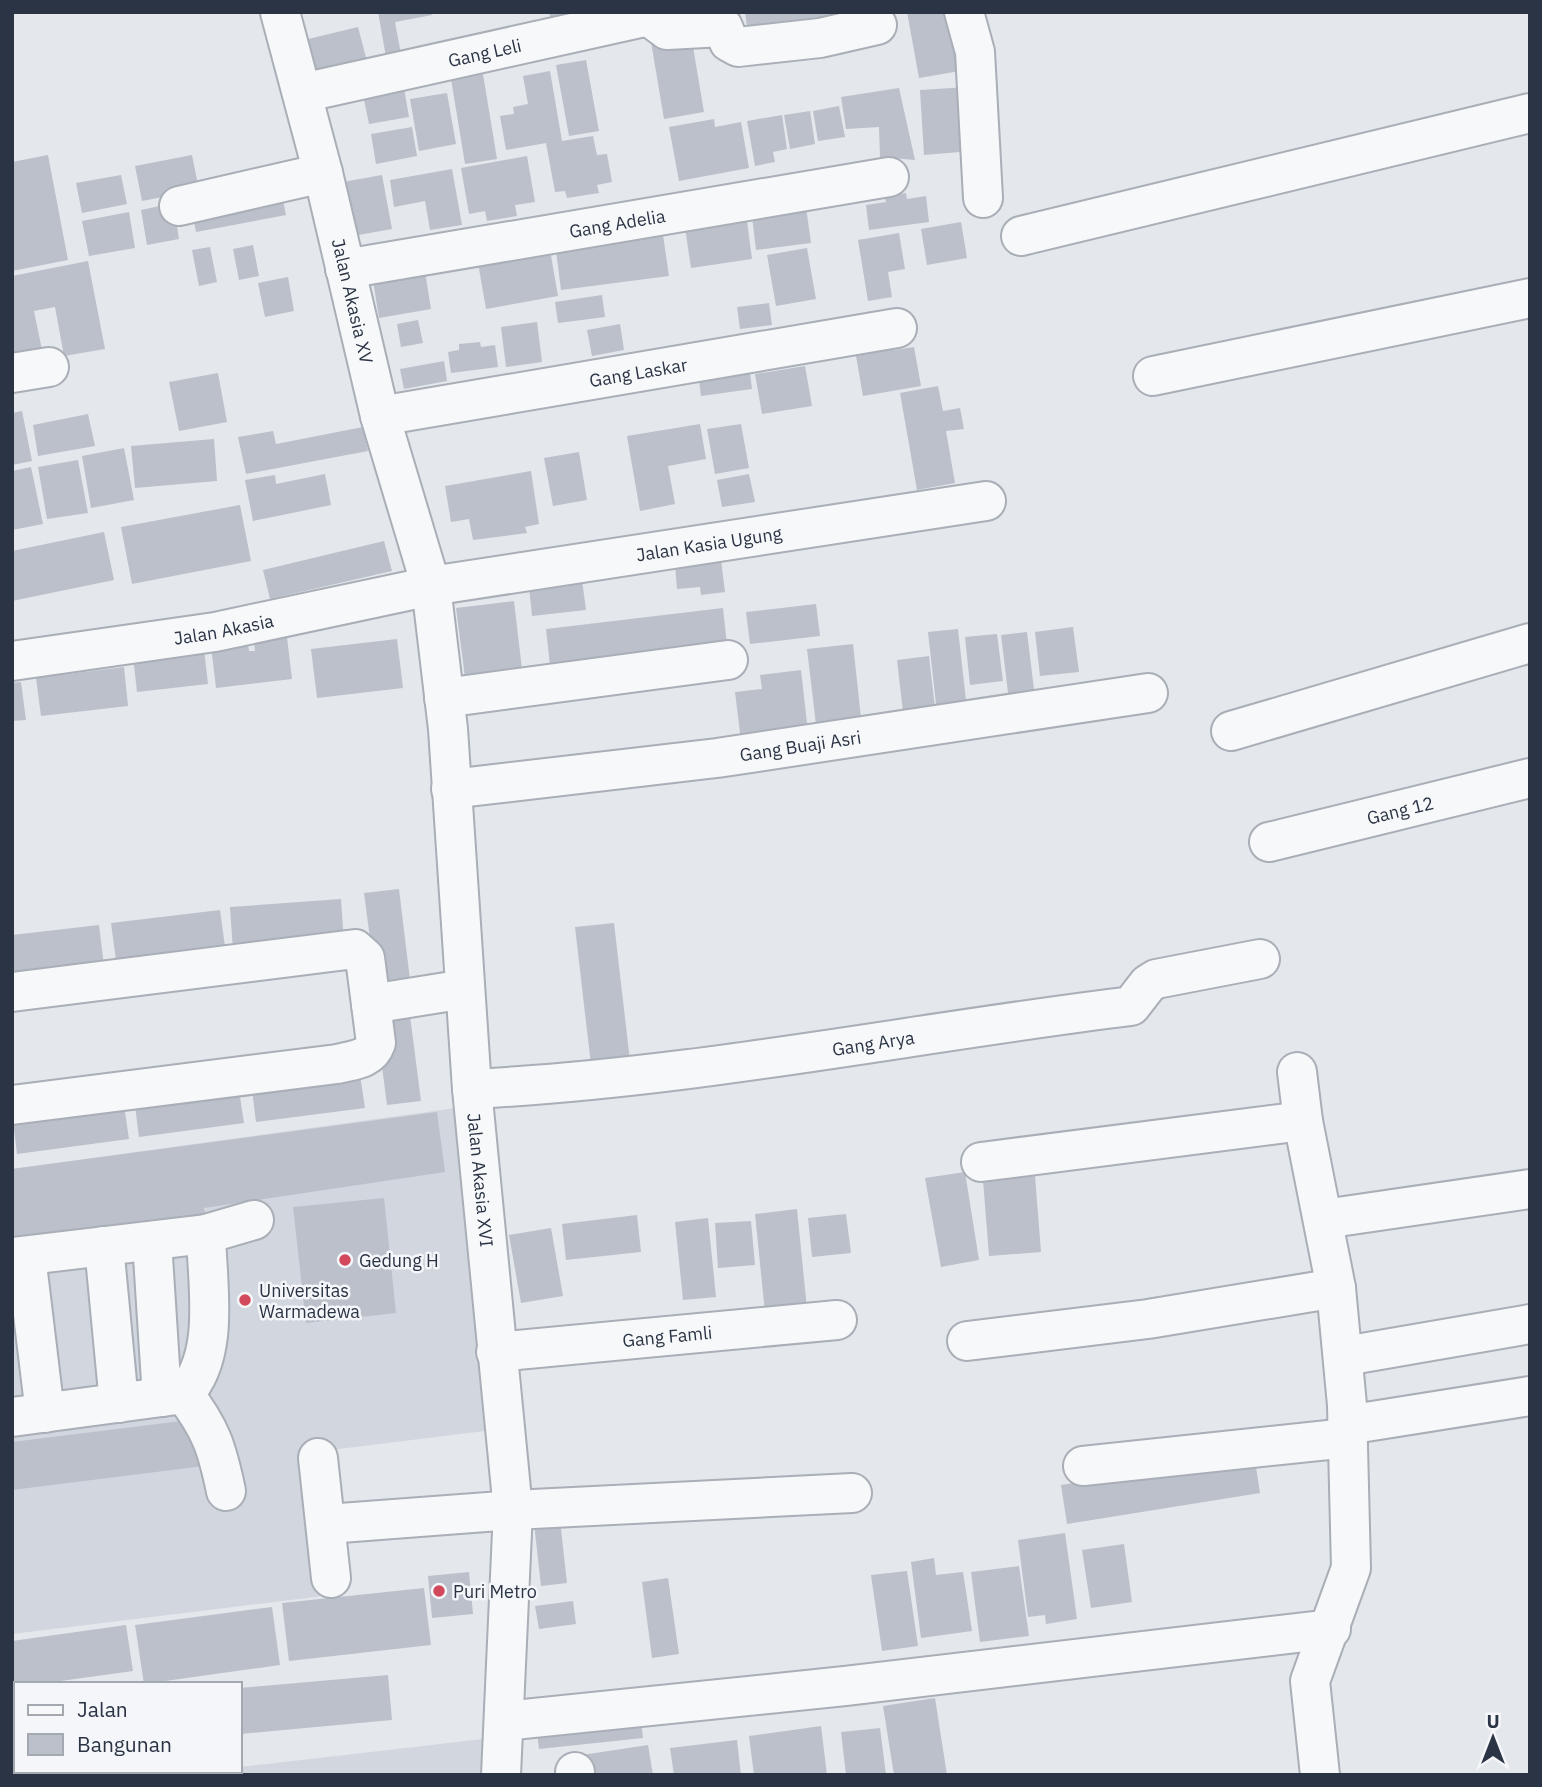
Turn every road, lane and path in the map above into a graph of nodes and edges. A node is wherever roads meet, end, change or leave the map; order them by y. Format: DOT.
graph roads {
  1 [pos="280,12"];
  2 [pos="964,12"];
  3 [pos="659,15"];
  4 [pos="877,25"];
  5 [pos="302,93"];
  6 [pos="1530,113"];
  7 [pos="323,173"];
  8 [pos="889,177"];
  9 [pos="983,198"];
  10 [pos="179,206"];
  11 [pos="1021,236"];
  12 [pos="345,269"];
  13 [pos="1530,298"];
  14 [pos="897,328"];
  15 [pos="1153,376"];
  16 [pos="380,416"];
  17 [pos="986,501"];
  18 [pos="431,586"];
  19 [pos="1530,643"];
  20 [pos="728,660"];
  21 [pos="12,661"];
  22 [pos="1148,694"];
  23 [pos="444,698"];
  24 [pos="1231,730"];
  25 [pos="1530,778"];
  26 [pos="451,789"];
  27 [pos="1269,842"];
  28 [pos="1260,959"];
  29 [pos="465,989"];
  30 [pos="12,992"];
  31 [pos="370,1004"];
  32 [pos="1297,1072"];
  33 [pos="472,1089"];
  34 [pos="12,1105"];
  35 [pos="1303,1121"];
  36 [pos="981,1162"];
  37 [pos="1530,1189"];
  38 [pos="1324,1219"];
  39 [pos="254,1220"];
  40 [pos="206,1234"];
  41 [pos="152,1241"];
  42 [pos="104,1246"];
  43 [pos="19,1257"];
  44 [pos="1336,1288"];
  45 [pos="837,1320"];
  46 [pos="1530,1324"];
  47 [pos="967,1341"];
  48 [pos="496,1352"];
  49 [pos="1345,1356"];
  50 [pos="173,1396"];
  51 [pos="1530,1396"];
  52 [pos="119,1403"];
  53 [pos="29,1415"];
  54 [pos="1347,1432"];
  55 [pos="318,1458"];
  56 [pos="1083,1465"];
  57 [pos="226,1491"];
  58 [pos="852,1493"];
  59 [pos="513,1510"];
  60 [pos="327,1524"];
  61 [pos="331,1578"];
  62 [pos="1331,1629"];
  63 [pos="505,1721"];
  64 [pos="501,1775"];
  65 [pos="1320,1775"];
  1 -- 5 [label="street, Jalan Akasia XV"];
  2 -- 9 [label="street"];
  3 -- 4 [label="street"];
  3 -- 5 [label="street, Gang Leli"];
  5 -- 7 [label="street, Jalan Akasia XV"];
  6 -- 11 [label="street"];
  7 -- 10 [label="street"];
  7 -- 12 [label="street, Jalan Akasia XV"];
  8 -- 12 [label="street, Gang Adelia"];
  12 -- 16 [label="street, Jalan Akasia XV"];
  13 -- 15 [label="street"];
  14 -- 16 [label="street, Gang Laskar"];
  16 -- 18 [label="street, Jalan Akasia XV"];
  17 -- 18 [label="street, Jalan Kasia Ugung"];
  18 -- 21 [label="street, Jalan Akasia"];
  18 -- 23 [label="street, Jalan Akasia XVI"];
  19 -- 24 [label="street"];
  20 -- 23 [label="street"];
  22 -- 26 [label="street, Gang Buaji Asri"];
  23 -- 26 [label="street, Jalan Akasia XVI"];
  25 -- 27 [label="street, Gang 12"];
  26 -- 29 [label="street, Jalan Akasia XVI"];
  28 -- 33 [label="street, Gang Arya"];
  29 -- 31 [label="street"];
  29 -- 33 [label="street, Jalan Akasia XVI"];
  30 -- 31 [label="street"];
  31 -- 34 [label="street"];
  32 -- 35 [label="street"];
  33 -- 48 [label="street, Jalan Akasia XVI"];
  35 -- 36 [label="street"];
  35 -- 38 [label="street"];
  37 -- 38 [label="street"];
  38 -- 44 [label="street"];
  39 -- 40 [label="street"];
  40 -- 41 [label="street"];
  40 -- 50 [label="street"];
  41 -- 42 [label="street"];
  41 -- 50 [label="street"];
  42 -- 43 [label="street"];
  42 -- 52 [label="street"];
  43 -- 53 [label="street"];
  44 -- 47 [label="street"];
  44 -- 49 [label="street"];
  45 -- 48 [label="street, Gang Famli"];
  46 -- 49 [label="street"];
  48 -- 59 [label="street, Jalan Akasia XVI"];
  49 -- 54 [label="street"];
  50 -- 52 [label="street"];
  50 -- 57 [label="street"];
  51 -- 54 [label="street"];
  52 -- 53 [label="street"];
  54 -- 56 [label="street"];
  54 -- 62 [label="street"];
  55 -- 60 [label="street"];
  58 -- 59 [label="street"];
  59 -- 60 [label="street"];
  59 -- 63 [label="street, Jalan Akasia XVI"];
  60 -- 61 [label="street"];
  62 -- 63 [label="street"];
  62 -- 65 [label="street"];
  63 -- 64 [label="street, Jalan Akasia XVI"];
}
